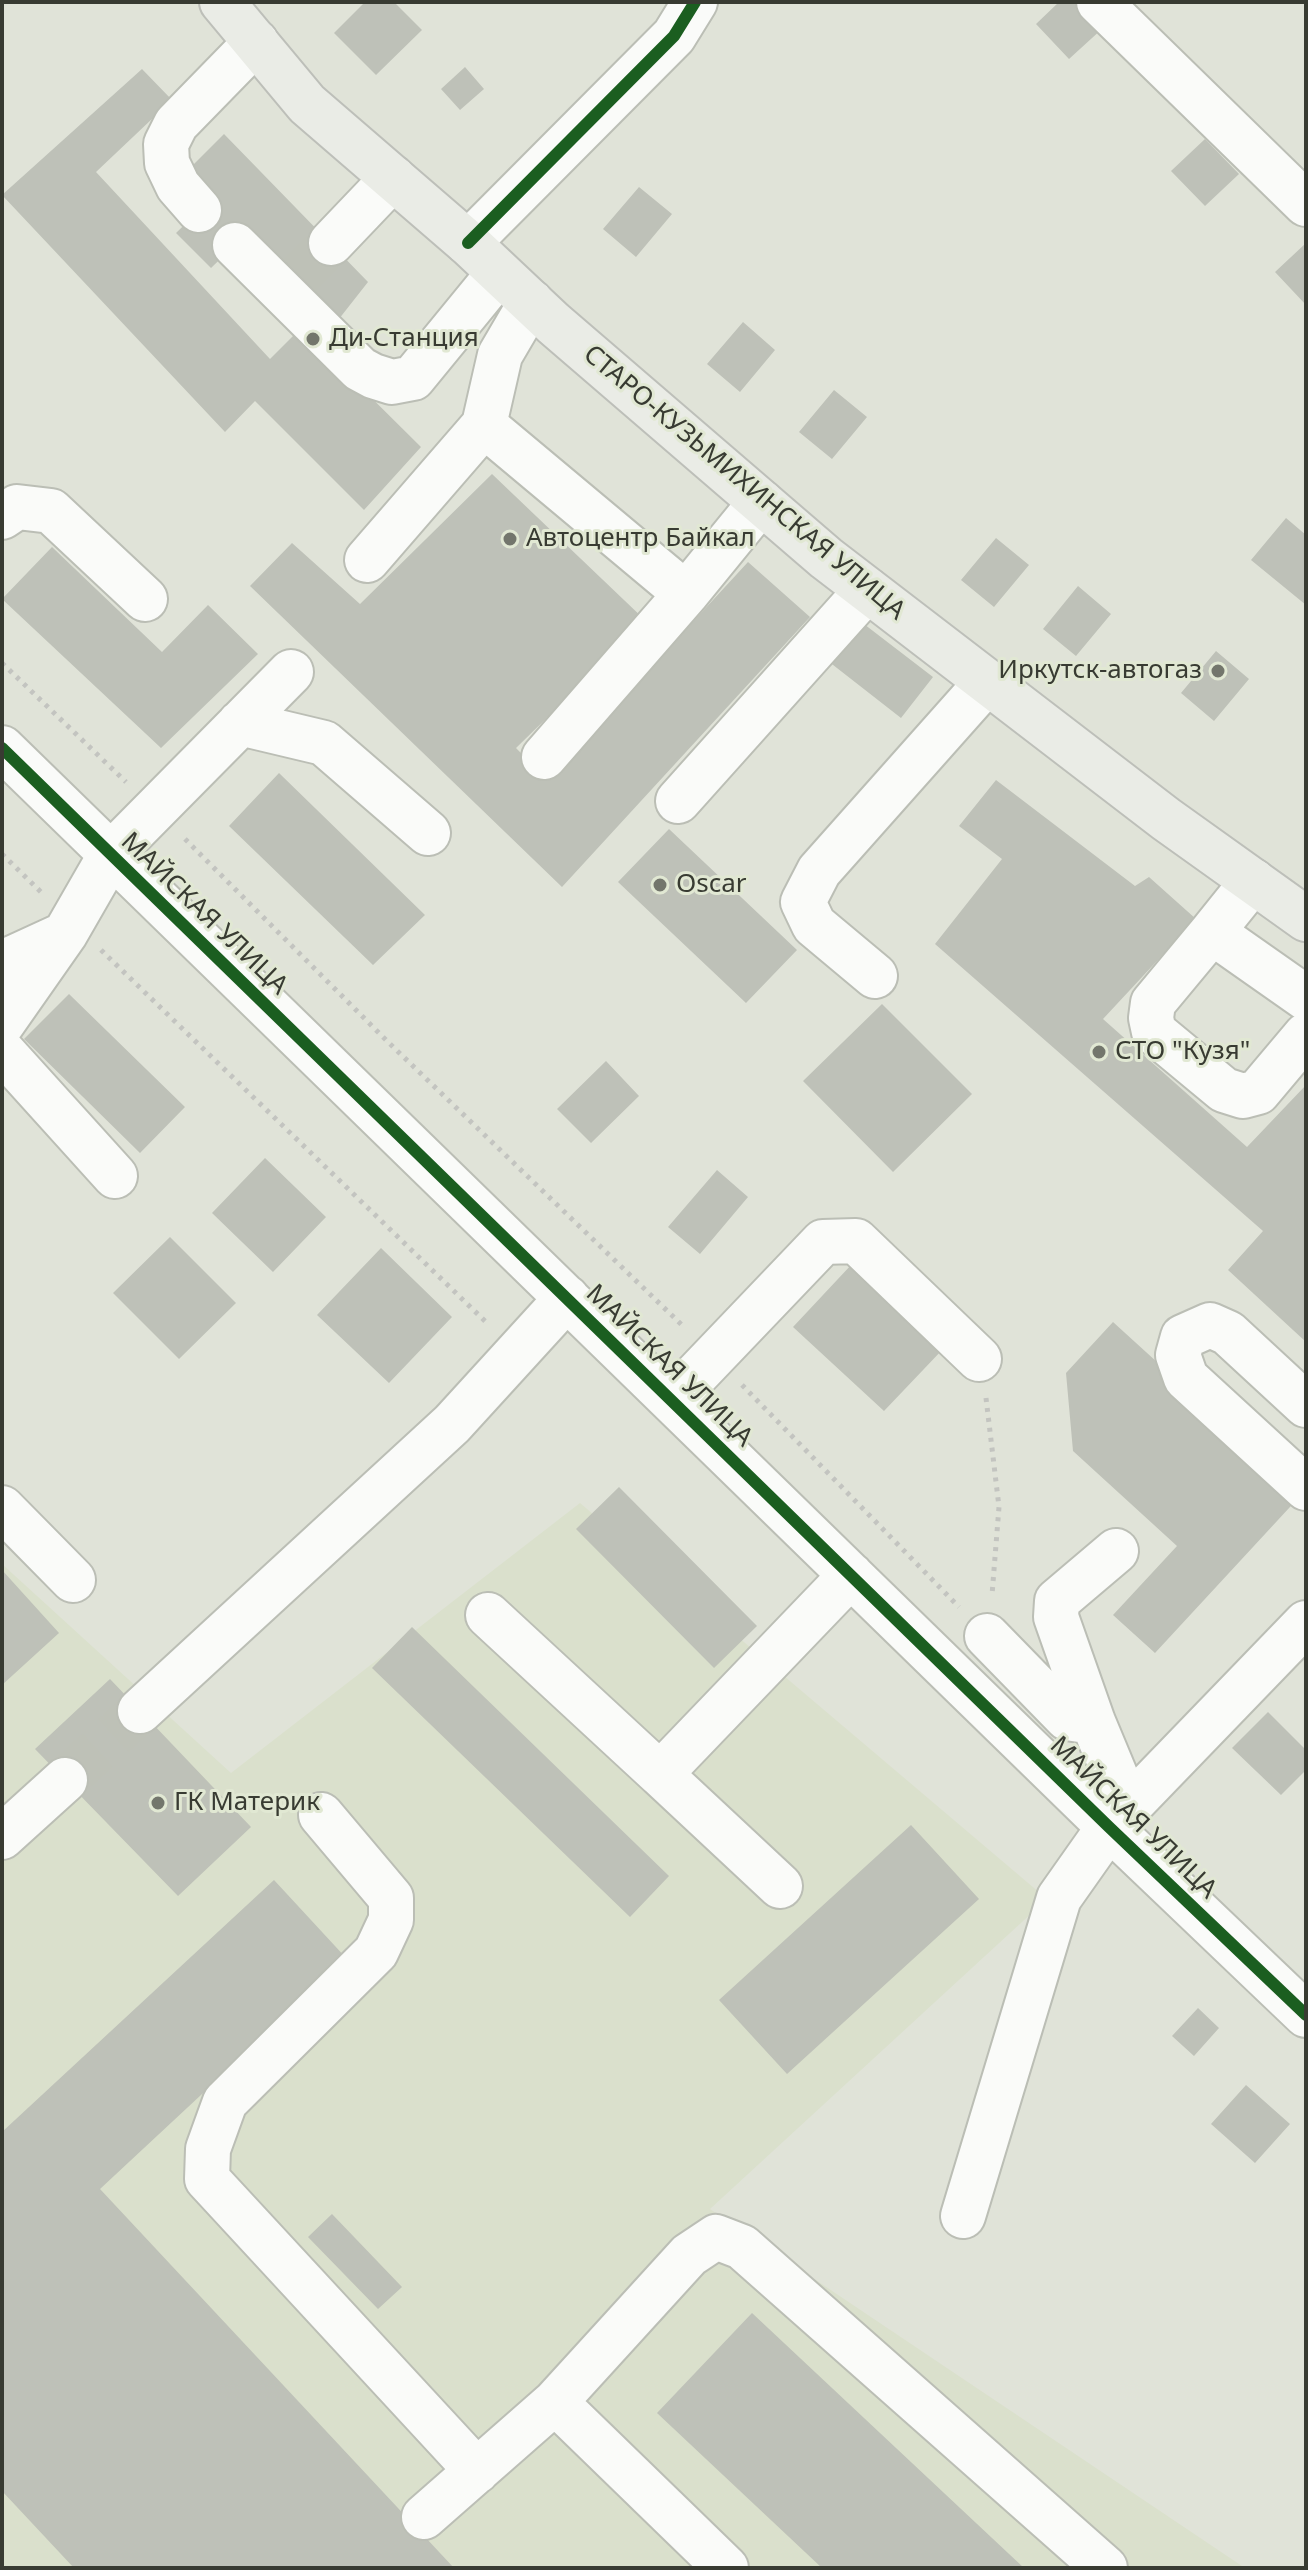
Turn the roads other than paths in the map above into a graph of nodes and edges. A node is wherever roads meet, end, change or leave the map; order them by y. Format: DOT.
graph roads {
  1 [pos="222,2"];
  2 [pos="695,2"];
  3 [pos="1099,2"];
  4 [pos="256,42"];
  5 [pos="393,178"];
  6 [pos="1306,204"];
  7 [pos="199,210"];
  8 [pos="331,243"];
  9 [pos="468,243"];
  10 [pos="235,245"];
  11 [pos="499,273"];
  12 [pos="531,302"];
  13 [pos="484,425"];
  14 [pos="761,502"];
  15 [pos="2,517"];
  16 [pos="367,560"];
  17 [pos="867,590"];
  18 [pos="686,594"];
  19 [pos="145,599"];
  20 [pos="291,672"];
  21 [pos="987,682"];
  22 [pos="240,723"];
  23 [pos="2,748"];
  24 [pos="544,757"];
  25 [pos="678,801"];
  26 [pos="428,833"];
  27 [pos="111,854"];
  28 [pos="1253,881"];
  29 [pos="1306,919"];
  30 [pos="69,928"];
  31 [pos="1212,932"];
  32 [pos="2,963"];
  33 [pos="875,976"];
  34 [pos="1306,998"];
  35 [pos="2,1024"];
  36 [pos="1306,1035"];
  37 [pos="2,1051"];
  38 [pos="115,1176"];
  39 [pos="567,1298"];
  40 [pos="979,1359"];
  41 [pos="672,1400"];
  42 [pos="1306,1405"];
  43 [pos="1306,1488"];
  44 [pos="2,1508"];
  45 [pos="1116,1551"];
  46 [pos="851,1575"];
  47 [pos="73,1580"];
  48 [pos="488,1615"];
  49 [pos="1306,1623"];
  50 [pos="987,1636"];
  51 [pos="140,1711"];
  52 [pos="1093,1722"];
  53 [pos="660,1774"];
  54 [pos="65,1780"];
  55 [pos="321,1815"];
  56 [pos="1118,1817"];
  57 [pos="2,1837"];
  58 [pos="780,1886"];
  59 [pos="1306,2015"];
  60 [pos="963,2216"];
  61 [pos="555,2402"];
  62 [pos="477,2471"];
  63 [pos="424,2517"];
  64 [pos="726,2568"];
  65 [pos="1105,2568"];
  1 -- 4 [label="main road, СТАРО-КУЗЬМИХИНСКАЯ УЛИЦА"];
  2 -- 9 [label="street"];
  3 -- 6 [label="street"];
  4 -- 5 [label="main road, СТАРО-КУЗЬМИХИНСКАЯ УЛИЦА"];
  4 -- 7 [label="street"];
  5 -- 8 [label="street"];
  5 -- 9 [label="main road, СТАРО-КУЗЬМИХИНСКАЯ УЛИЦА"];
  9 -- 11 [label="main road, СТАРО-КУЗЬМИХИНСКАЯ УЛИЦА"];
  10 -- 11 [label="street"];
  11 -- 12 [label="main road, СТАРО-КУЗЬМИХИНСКАЯ УЛИЦА"];
  12 -- 13 [label="street"];
  12 -- 14 [label="main road, СТАРО-КУЗЬМИХИНСКАЯ УЛИЦА"];
  13 -- 16 [label="street"];
  13 -- 18 [label="street"];
  14 -- 17 [label="main road, СТАРО-КУЗЬМИХИНСКАЯ УЛИЦА"];
  14 -- 18 [label="street"];
  15 -- 19 [label="street"];
  17 -- 21 [label="main road, СТАРО-КУЗЬМИХИНСКАЯ УЛИЦА"];
  17 -- 25 [label="street"];
  18 -- 24 [label="street"];
  20 -- 22 [label="street"];
  21 -- 28 [label="main road, СТАРО-КУЗЬМИХИНСКАЯ УЛИЦА"];
  21 -- 33 [label="street"];
  22 -- 26 [label="street"];
  22 -- 27 [label="street"];
  23 -- 27 [label="street, МАЙСКАЯ УЛИЦА"];
  27 -- 30 [label="street"];
  27 -- 39 [label="street, МАЙСКАЯ УЛИЦА"];
  28 -- 29 [label="main road, СТАРО-КУЗЬМИХИНСКАЯ УЛИЦА"];
  28 -- 31 [label="street"];
  30 -- 32 [label="street"];
  30 -- 35 [label="street"];
  31 -- 34 [label="street"];
  31 -- 36 [label="street"];
  37 -- 38 [label="street"];
  39 -- 41 [label="street, МАЙСКАЯ УЛИЦА"];
  39 -- 51 [label="street"];
  40 -- 41 [label="street"];
  41 -- 46 [label="street, МАЙСКАЯ УЛИЦА"];
  42 -- 43 [label="street"];
  44 -- 47 [label="street"];
  45 -- 52 [label="street"];
  46 -- 53 [label="street"];
  46 -- 56 [label="street, МАЙСКАЯ УЛИЦА"];
  48 -- 53 [label="street"];
  49 -- 56 [label="street, МАЙСКАЯ УЛИЦА"];
  50 -- 52 [label="street"];
  52 -- 56 [label="street"];
  53 -- 58 [label="street"];
  54 -- 57 [label="street"];
  55 -- 62 [label="street"];
  56 -- 59 [label="street, МАЙСКАЯ УЛИЦА"];
  56 -- 60 [label="street"];
  61 -- 62 [label="street"];
  61 -- 64 [label="street"];
  61 -- 65 [label="street"];
  62 -- 63 [label="street"];
}
